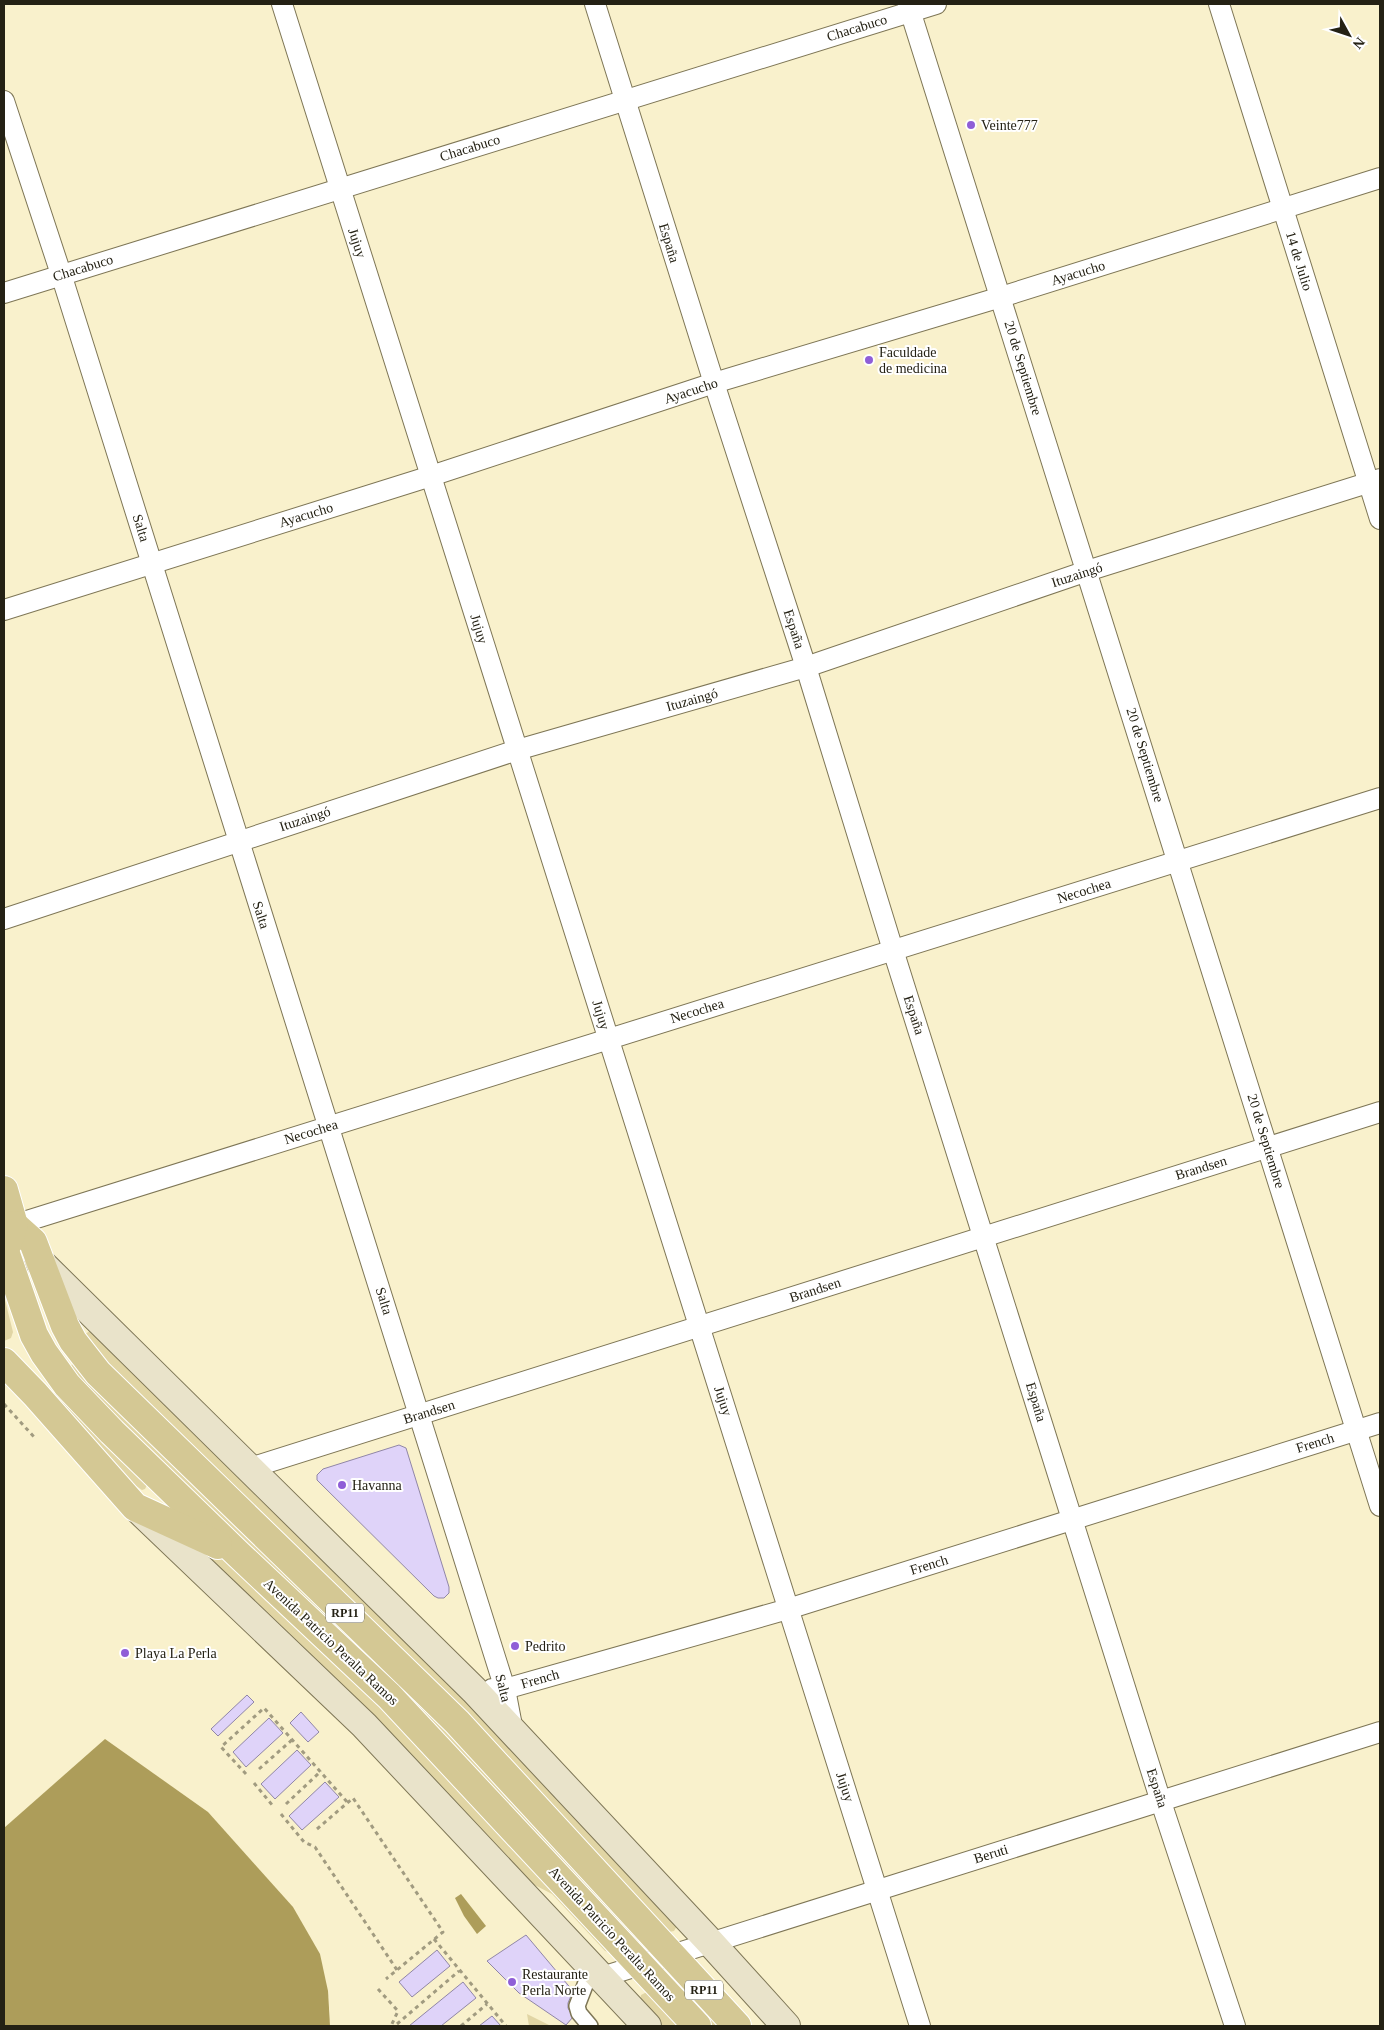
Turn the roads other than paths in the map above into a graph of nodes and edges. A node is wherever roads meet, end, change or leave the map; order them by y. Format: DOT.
graph roads {
  1 [pos="282,4"];
  2 [pos="595,4"];
  3 [pos="936,4"];
  4 [pos="1219,4"];
  5 [pos="909,8"];
  6 [pos="624,99"];
  7 [pos="4,100"];
  8 [pos="1380,178"];
  9 [pos="340,188"];
  10 [pos="1283,209"];
  11 [pos="61,274"];
  12 [pos="4,293"];
  13 [pos="1001,297"];
  14 [pos="714,383"];
  15 [pos="431,476"];
  16 [pos="1375,481"];
  17 [pos="1380,519"];
  18 [pos="152,564"];
  19 [pos="1087,571"];
  20 [pos="4,610"];
  21 [pos="806,666"];
  22 [pos="517,750"];
  23 [pos="1380,798"];
  24 [pos="238,841"];
  25 [pos="1178,861"];
  26 [pos="4,919"];
  27 [pos="893,950"];
  28 [pos="608,1039"];
  29 [pos="1380,1112"];
  30 [pos="329,1127"];
  31 [pos="1268,1147"];
  32 [pos="4,1190"];
  33 [pos="14,1225"];
  34 [pos="984,1237"];
  35 [pos="39,1261"];
  36 [pos="24,1308"];
  37 [pos="699,1327"];
  38 [pos="4,1362"];
  39 [pos="35,1394"];
  40 [pos="420,1415"];
  41 [pos="1380,1423"];
  42 [pos="1357,1430"];
  43 [pos="250,1468"];
  44 [pos="1380,1506"];
  45 [pos="135,1507"];
  46 [pos="1073,1520"];
  47 [pos="238,1554"];
  48 [pos="788,1609"];
  49 [pos="505,1689"];
  50 [pos="474,1690"];
  51 [pos="513,1731"];
  52 [pos="1380,1732"];
  53 [pos="1161,1802"];
  54 [pos="877,1890"];
  55 [pos="710,1942"];
  56 [pos="671,1954"];
  57 [pos="640,1964"];
  58 [pos="597,1972"];
  59 [pos="590,2026"];
  60 [pos="647,2026"];
  61 [pos="697,2026"];
  62 [pos="737,2026"];
  63 [pos="786,2026"];
  64 [pos="920,2026"];
  65 [pos="1235,2026"];
  1 -- 9 [label="street, Jujuy"];
  2 -- 6 [label="street, España"];
  3 -- 5 [label="street, Chacabuco"];
  4 -- 10 [label="street, 14 de Julio"];
  5 -- 6 [label="street, Chacabuco"];
  5 -- 13 [label="street, 20 de Septiembre"];
  6 -- 9 [label="street, Chacabuco"];
  6 -- 14 [label="street, España"];
  7 -- 11 [label="street, Salta"];
  8 -- 10 [label="street, Ayacucho"];
  9 -- 11 [label="street, Chacabuco"];
  9 -- 15 [label="street, Jujuy"];
  10 -- 13 [label="street, Ayacucho"];
  10 -- 16 [label="street, 14 de Julio"];
  11 -- 12 [label="street, Chacabuco"];
  11 -- 18 [label="street, Salta"];
  13 -- 14 [label="street, Ayacucho"];
  13 -- 19 [label="street, 20 de Septiembre"];
  14 -- 15 [label="street, Ayacucho"];
  14 -- 21 [label="street, España"];
  15 -- 18 [label="street, Ayacucho"];
  15 -- 22 [label="street, Jujuy"];
  16 -- 17 [label="street, 14 de Julio"];
  16 -- 19 [label="street, Ituzaingó"];
  18 -- 20 [label="street, Ayacucho"];
  18 -- 24 [label="street, Salta"];
  19 -- 21 [label="street, Ituzaingó"];
  19 -- 25 [label="street, 20 de Septiembre"];
  21 -- 22 [label="street, Ituzaingó"];
  21 -- 27 [label="street, España"];
  22 -- 24 [label="street, Ituzaingó"];
  22 -- 28 [label="street, Jujuy"];
  23 -- 25 [label="street, Necochea"];
  24 -- 26 [label="street, Ituzaingó"];
  24 -- 30 [label="street, Salta"];
  25 -- 27 [label="street, Necochea"];
  25 -- 31 [label="street, 20 de Septiembre"];
  27 -- 28 [label="street, Necochea"];
  27 -- 34 [label="street, España"];
  28 -- 30 [label="street, Necochea"];
  28 -- 37 [label="street, Jujuy"];
  29 -- 31 [label="street, Brandsen"];
  30 -- 33 [label="street, Necochea"];
  30 -- 40 [label="street, Salta"];
  31 -- 34 [label="street, Brandsen"];
  31 -- 42 [label="street, 20 de Septiembre"];
  32 -- 33 [label="main road"];
  33 -- 35 [label="main road, Avenida Patricio Peralta Ramos / RP11"];
  33 -- 36 [label="main road, Avenida Patricio Peralta Ramos / RP11"];
  34 -- 37 [label="street, Brandsen"];
  34 -- 46 [label="street, España"];
  35 -- 43 [label="main road, Avenida Patricio Peralta Ramos"];
  35 -- 56 [label="main road, Avenida Patricio Peralta Ramos / RP11"];
  36 -- 39 [label="main road"];
  36 -- 47 [label="main road, Avenida Patricio Peralta Ramos / RP11"];
  37 -- 40 [label="street, Brandsen"];
  37 -- 48 [label="street, Jujuy"];
  38 -- 39 [label="main road"];
  39 -- 45 [label="main road"];
  40 -- 43 [label="street, Brandsen"];
  40 -- 49 [label="street, Salta"];
  41 -- 42 [label="street, French"];
  42 -- 44 [label="street, 20 de Septiembre"];
  42 -- 46 [label="street, French"];
  43 -- 50 [label="main road, Avenida Patricio Peralta Ramos"];
  45 -- 47 [label="main road"];
  45 -- 58 [label="main road"];
  46 -- 48 [label="street, French"];
  46 -- 53 [label="street, España"];
  47 -- 57 [label="main road, Avenida Patricio Peralta Ramos / RP11"];
  48 -- 49 [label="street, French"];
  48 -- 54 [label="street, Jujuy"];
  49 -- 50 [label="street, French"];
  49 -- 51 [label="street, Salta"];
  50 -- 51 [label="main road, Avenida Patricio Peralta Ramos"];
  51 -- 55 [label="main road, Avenida Patricio Peralta Ramos"];
  52 -- 53 [label="street, Beruti"];
  53 -- 54 [label="street, Beruti"];
  53 -- 65 [label="street, España"];
  54 -- 55 [label="street, Beruti"];
  54 -- 64 [label="street, Jujuy"];
  55 -- 56 [label="street, Beruti"];
  55 -- 63 [label="main road, Avenida Patricio Peralta Ramos"];
  56 -- 57 [label="street, Beruti"];
  56 -- 62 [label="main road, Avenida Patricio Peralta Ramos / RP11"];
  57 -- 58 [label="street, Beruti"];
  57 -- 61 [label="main road, Avenida Patricio Peralta Ramos / RP11"];
  58 -- 59 [label="street"];
  58 -- 60 [label="main road"];
}
